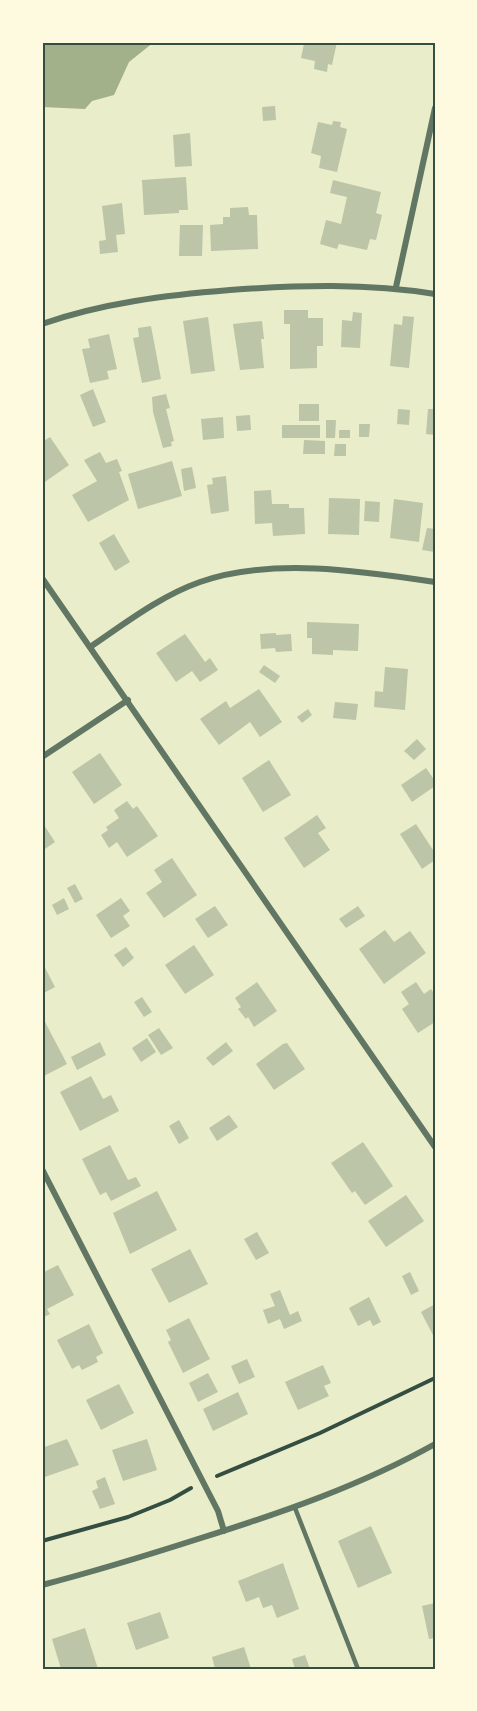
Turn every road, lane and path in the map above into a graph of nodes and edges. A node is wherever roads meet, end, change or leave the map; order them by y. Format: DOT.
graph roads {
  1 [pos="435,108"];
  2 [pos="396,287"];
  3 [pos="435,294"];
  4 [pos="42,324"];
  5 [pos="42,578"];
  6 [pos="435,582"];
  7 [pos="90,647"];
  8 [pos="128,700"];
  9 [pos="42,757"];
  10 [pos="435,1148"];
  11 [pos="42,1169"];
  12 [pos="435,1378"];
  13 [pos="435,1444"];
  14 [pos="204,1483"];
  15 [pos="295,1508"];
  16 [pos="224,1531"];
  17 [pos="42,1541"];
  18 [pos="42,1585"];
  19 [pos="358,1669"];
  1 -- 2 [label="street"];
  2 -- 3 [label="street"];
  2 -- 4 [label="street"];
  5 -- 7 [label="street"];
  6 -- 7 [label="street"];
  7 -- 8 [label="street"];
  8 -- 9 [label="street"];
  8 -- 10 [label="street"];
  11 -- 14 [label="street"];
  12 -- 14 [label="path"];
  13 -- 15 [label="street"];
  14 -- 16 [label="street"];
  14 -- 17 [label="path"];
  15 -- 16 [label="street"];
  15 -- 19 [label="lane"];
  16 -- 18 [label="street"];
}
